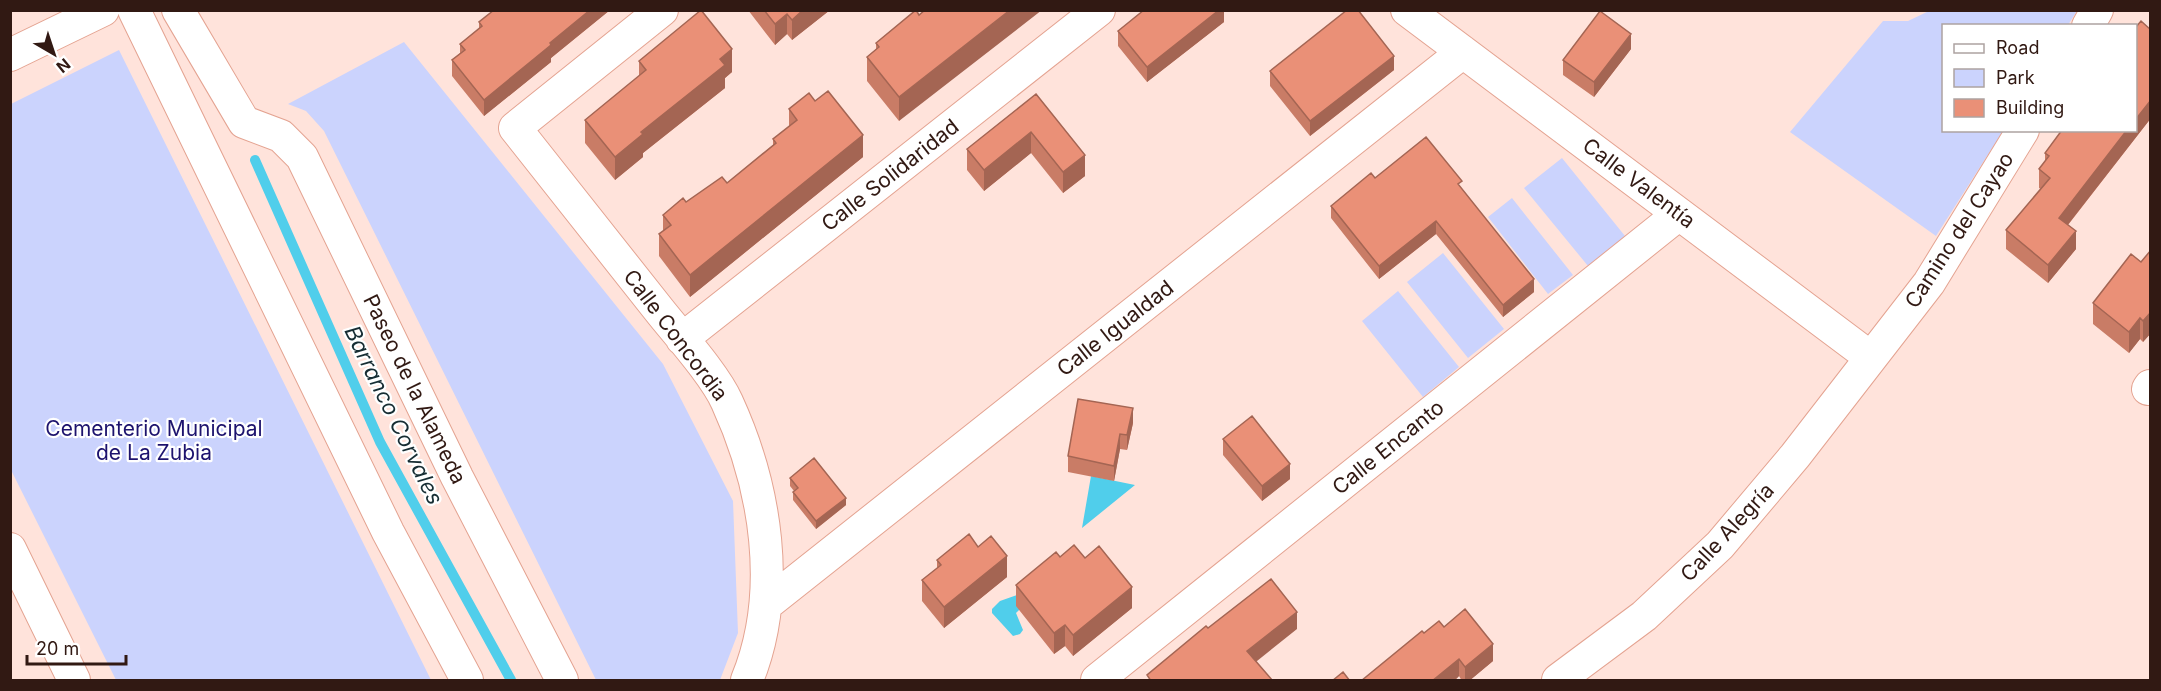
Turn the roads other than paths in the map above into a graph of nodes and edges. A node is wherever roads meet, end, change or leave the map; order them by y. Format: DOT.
graph roads {
  1 [pos="103,10"];
  2 [pos="134,10"];
  3 [pos="178,10"];
  4 [pos="662,10"];
  5 [pos="1099,10"];
  6 [pos="1407,10"];
  7 [pos="2097,10"];
  8 [pos="2089,24"];
  9 [pos="1463,52"];
  10 [pos="10,55"];
  11 [pos="244,122"];
  12 [pos="2022,132"];
  13 [pos="201,152"];
  14 [pos="1679,214"];
  15 [pos="682,339"];
  16 [pos="1870,357"];
  17 [pos="12,554"];
  18 [pos="767,604"];
  19 [pos="74,681"];
  20 [pos="467,681"];
  21 [pos="562,681"];
  22 [pos="747,681"];
  23 [pos="1097,681"];
  24 [pos="1558,681"];
  1 -- 10 [label="street"];
  2 -- 13 [label="street"];
  3 -- 11 [label="street"];
  4 -- 15 [label="street, Calle Concordia"];
  5 -- 15 [label="street, Calle Solidaridad"];
  6 -- 9 [label="street, Calle Valentía"];
  7 -- 8 [label="street"];
  9 -- 14 [label="street, Calle Valentía"];
  9 -- 18 [label="street, Calle Igualdad"];
  11 -- 13 [label="street"];
  11 -- 21 [label="street, Paseo de la Alameda"];
  12 -- 16 [label="street, Camino del Cayao"];
  13 -- 20 [label="street"];
  14 -- 16 [label="street, Calle Valentía"];
  14 -- 23 [label="street, Calle Encanto"];
  15 -- 18 [label="street, Calle Concordia"];
  16 -- 24 [label="street, Calle Alegría"];
  17 -- 19 [label="street"];
  18 -- 22 [label="street, Calle Concordia"];
}
